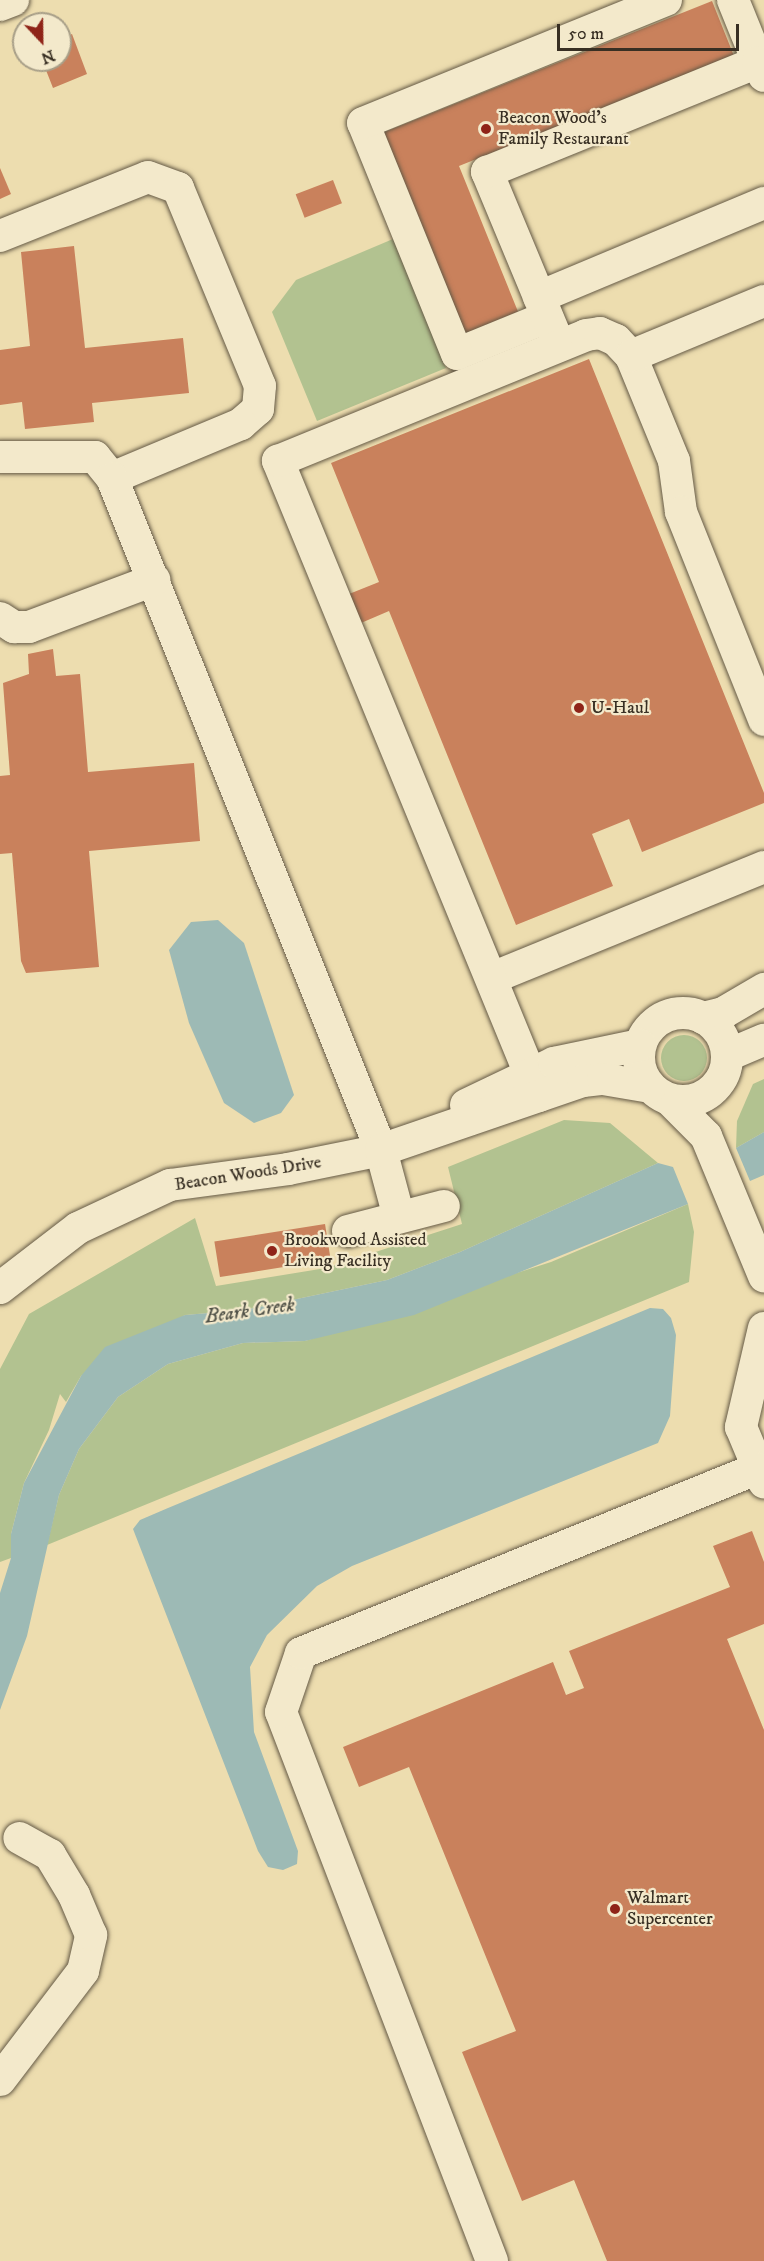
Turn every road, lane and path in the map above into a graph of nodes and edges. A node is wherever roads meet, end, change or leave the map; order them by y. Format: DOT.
graph roads {
  1 [pos="13,0"];
  2 [pos="666,0"];
  3 [pos="736,1"];
  4 [pos="0,5"];
  5 [pos="761,69"];
  6 [pos="764,203"];
  7 [pos="0,236"];
  8 [pos="764,301"];
  9 [pos="543,307"];
  10 [pos="560,345"];
  11 [pos="631,356"];
  12 [pos="0,457"];
  13 [pos="112,478"];
  14 [pos="154,580"];
  15 [pos="0,618"];
  16 [pos="764,720"];
  17 [pos="764,867"];
  18 [pos="492,978"];
  19 [pos="764,989"];
  20 [pos="703,1018"];
  21 [pos="764,1040"];
  22 [pos="640,1045"];
  23 [pos="728,1055"];
  24 [pos="535,1085"];
  25 [pos="711,1092"];
  26 [pos="660,1094"];
  27 [pos="705,1136"];
  28 [pos="381,1150"];
  29 [pos="444,1206"];
  30 [pos="399,1217"];
  31 [pos="348,1231"];
  32 [pos="764,1276"];
  33 [pos="0,1288"];
  34 [pos="764,1328"];
  35 [pos="761,1475"];
  36 [pos="19,1838"];
  37 [pos="0,2079"];
  38 [pos="492,2261"];
  1 -- 4 [label="street"];
  2 -- 9 [label="street"];
  3 -- 5 [label="street"];
  5 -- 9 [label="street"];
  6 -- 9 [label="street"];
  7 -- 13 [label="street"];
  8 -- 11 [label="street"];
  9 -- 10 [label="street"];
  10 -- 11 [label="street"];
  10 -- 18 [label="street"];
  11 -- 16 [label="street"];
  12 -- 13 [label="street"];
  13 -- 14 [label="street"];
  14 -- 15 [label="street"];
  14 -- 28 [label="street"];
  17 -- 18 [label="street"];
  18 -- 24 [label="street"];
  19 -- 20 [label="street"];
  20 -- 22 [label="street"];
  20 -- 23 [label="street"];
  21 -- 23 [label="street"];
  22 -- 24 [label="street, Beacon Woods Drive"];
  22 -- 26 [label="street"];
  23 -- 25 [label="street"];
  24 -- 26 [label="street, Beacon Woods Drive"];
  24 -- 28 [label="street, Beacon Woods Drive"];
  25 -- 26 [label="street, Beacon Woods Drive"];
  25 -- 27 [label="street"];
  26 -- 27 [label="street"];
  27 -- 32 [label="street"];
  28 -- 30 [label="street"];
  28 -- 33 [label="street, Beacon Woods Drive"];
  29 -- 30 [label="street"];
  30 -- 31 [label="street"];
  34 -- 35 [label="street"];
  35 -- 38 [label="street"];
  36 -- 37 [label="street"];
}
